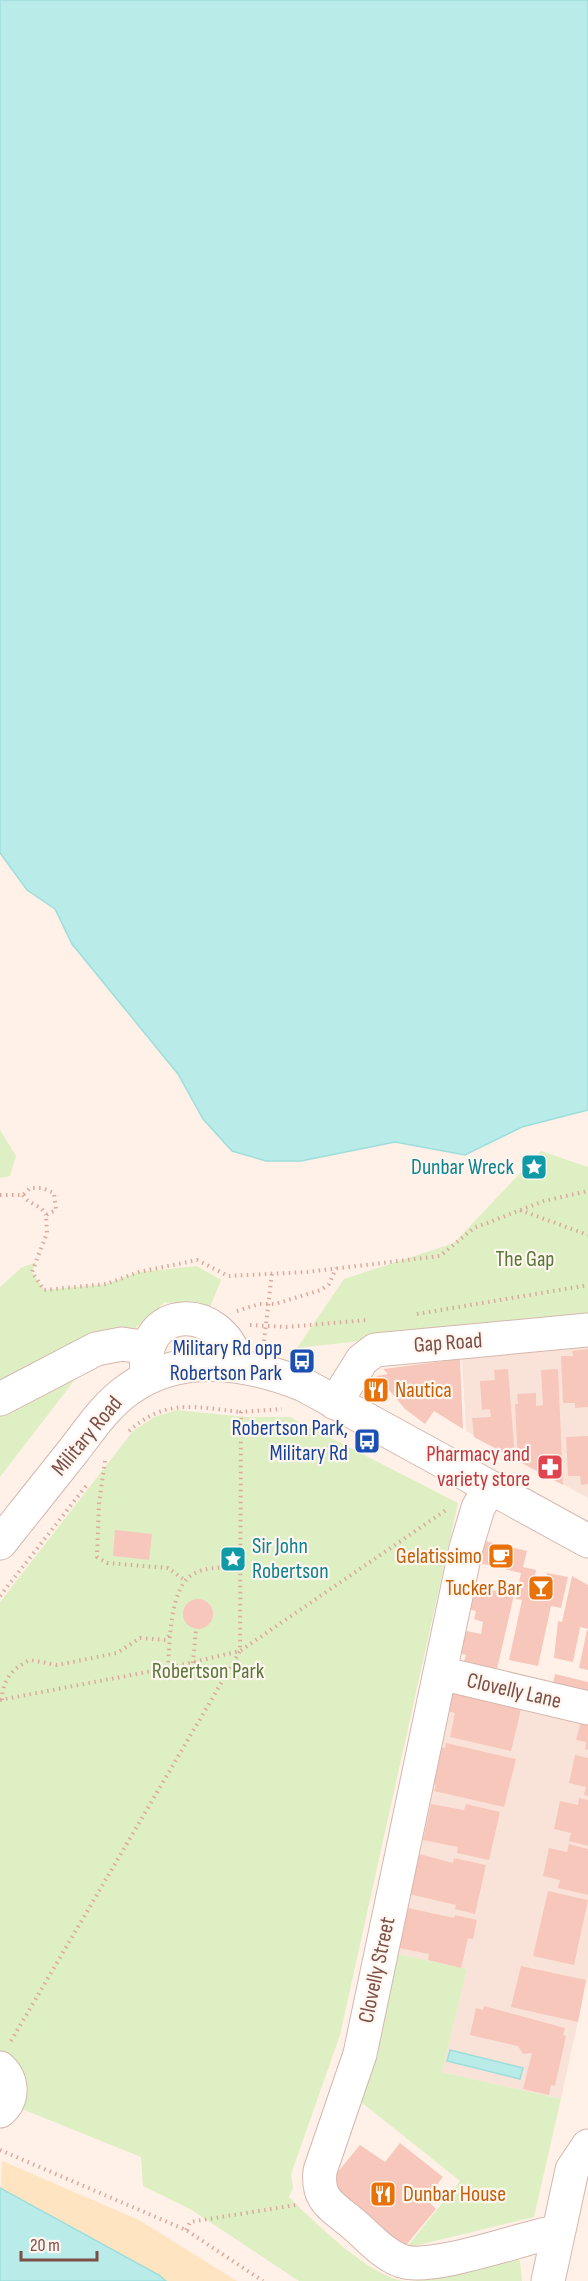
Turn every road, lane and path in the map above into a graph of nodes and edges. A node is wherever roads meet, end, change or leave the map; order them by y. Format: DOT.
graph roads {
  1 [pos="588,1191"];
  2 [pos="0,1195"];
  3 [pos="23,1195"];
  4 [pos="519,1210"];
  5 [pos="46,1215"];
  6 [pos="588,1235"];
  7 [pos="336,1267"];
  8 [pos="272,1273"];
  9 [pos="588,1285"];
  10 [pos="267,1304"];
  11 [pos="232,1313"];
  12 [pos="414,1315"];
  13 [pos="380,1319"];
  14 [pos="242,1324"];
  15 [pos="265,1326"];
  16 [pos="588,1330"];
  17 [pos="264,1341"];
  18 [pos="148,1363"];
  19 [pos="238,1365"];
  20 [pos="0,1399"];
  21 [pos="335,1403"];
  22 [pos="290,1409"];
  23 [pos="241,1412"];
  24 [pos="127,1433"];
  25 [pos="112,1451"];
  26 [pos="105,1461"];
  27 [pos="98,1470"];
  28 [pos="91,1479"];
  29 [pos="490,1487"];
  30 [pos="449,1507"];
  31 [pos="588,1541"];
  32 [pos="0,1543"];
  33 [pos="241,1567"];
  34 [pos="186,1581"];
  35 [pos="0,1596"];
  36 [pos="196,1629"];
  37 [pos="171,1633"];
  38 [pos="240,1651"];
  39 [pos="193,1663"];
  40 [pos="168,1668"];
  41 [pos="440,1673"];
  42 [pos="1,1700"];
  43 [pos="588,1708"];
  44 [pos="1,2069"];
  45 [pos="0,2111"];
  46 [pos="588,2146"];
  47 [pos="0,2150"];
  48 [pos="326,2200"];
  49 [pos="186,2230"];
  50 [pos="557,2237"];
  51 [pos="263,2281"];
  52 [pos="548,2281"];
  1 -- 4 [label="path"];
  2 -- 3 [label="path"];
  3 -- 5 [label="path"];
  3 -- 5 [label="path"];
  4 -- 6 [label="path"];
  4 -- 7 [label="path"];
  5 -- 8 [label="path"];
  7 -- 8 [label="path"];
  7 -- 10 [label="path"];
  8 -- 10 [label="path"];
  9 -- 12 [label="path"];
  10 -- 11 [label="path"];
  10 -- 15 [label="path"];
  13 -- 15 [label="path"];
  14 -- 15 [label="path"];
  15 -- 17 [label="path"];
  16 -- 21 [label="street, Gap Road"];
  18 -- 19 [label="street, Military Road"];
  18 -- 19 [label="street"];
  18 -- 20 [label="street"];
  18 -- 32 [label="street, Military Road"];
  19 -- 21 [label="street, Military Road"];
  21 -- 29 [label="street, Military Road"];
  22 -- 23 [label="path"];
  23 -- 24 [label="path"];
  23 -- 33 [label="path"];
  25 -- 26 [label="path"];
  26 -- 27 [label="path"];
  26 -- 34 [label="path"];
  28 -- 35 [label="path"];
  29 -- 31 [label="street, Military Road"];
  29 -- 41 [label="street, Clovelly Street"];
  30 -- 38 [label="path"];
  33 -- 34 [label="path"];
  33 -- 38 [label="path"];
  34 -- 37 [label="path"];
  36 -- 39 [label="path"];
  37 -- 40 [label="path"];
  37 -- 42 [label="path"];
  38 -- 39 [label="path"];
  38 -- 44 [label="path"];
  39 -- 40 [label="path"];
  40 -- 42 [label="path"];
  41 -- 43 [label="street, Clovelly Lane"];
  41 -- 48 [label="street, Clovelly Street"];
  44 -- 45 [label="street"];
  46 -- 50 [label="street"];
  47 -- 49 [label="path"];
  48 -- 49 [label="path"];
  48 -- 50 [label="street"];
  49 -- 51 [label="path"];
  50 -- 52 [label="street"];
}
